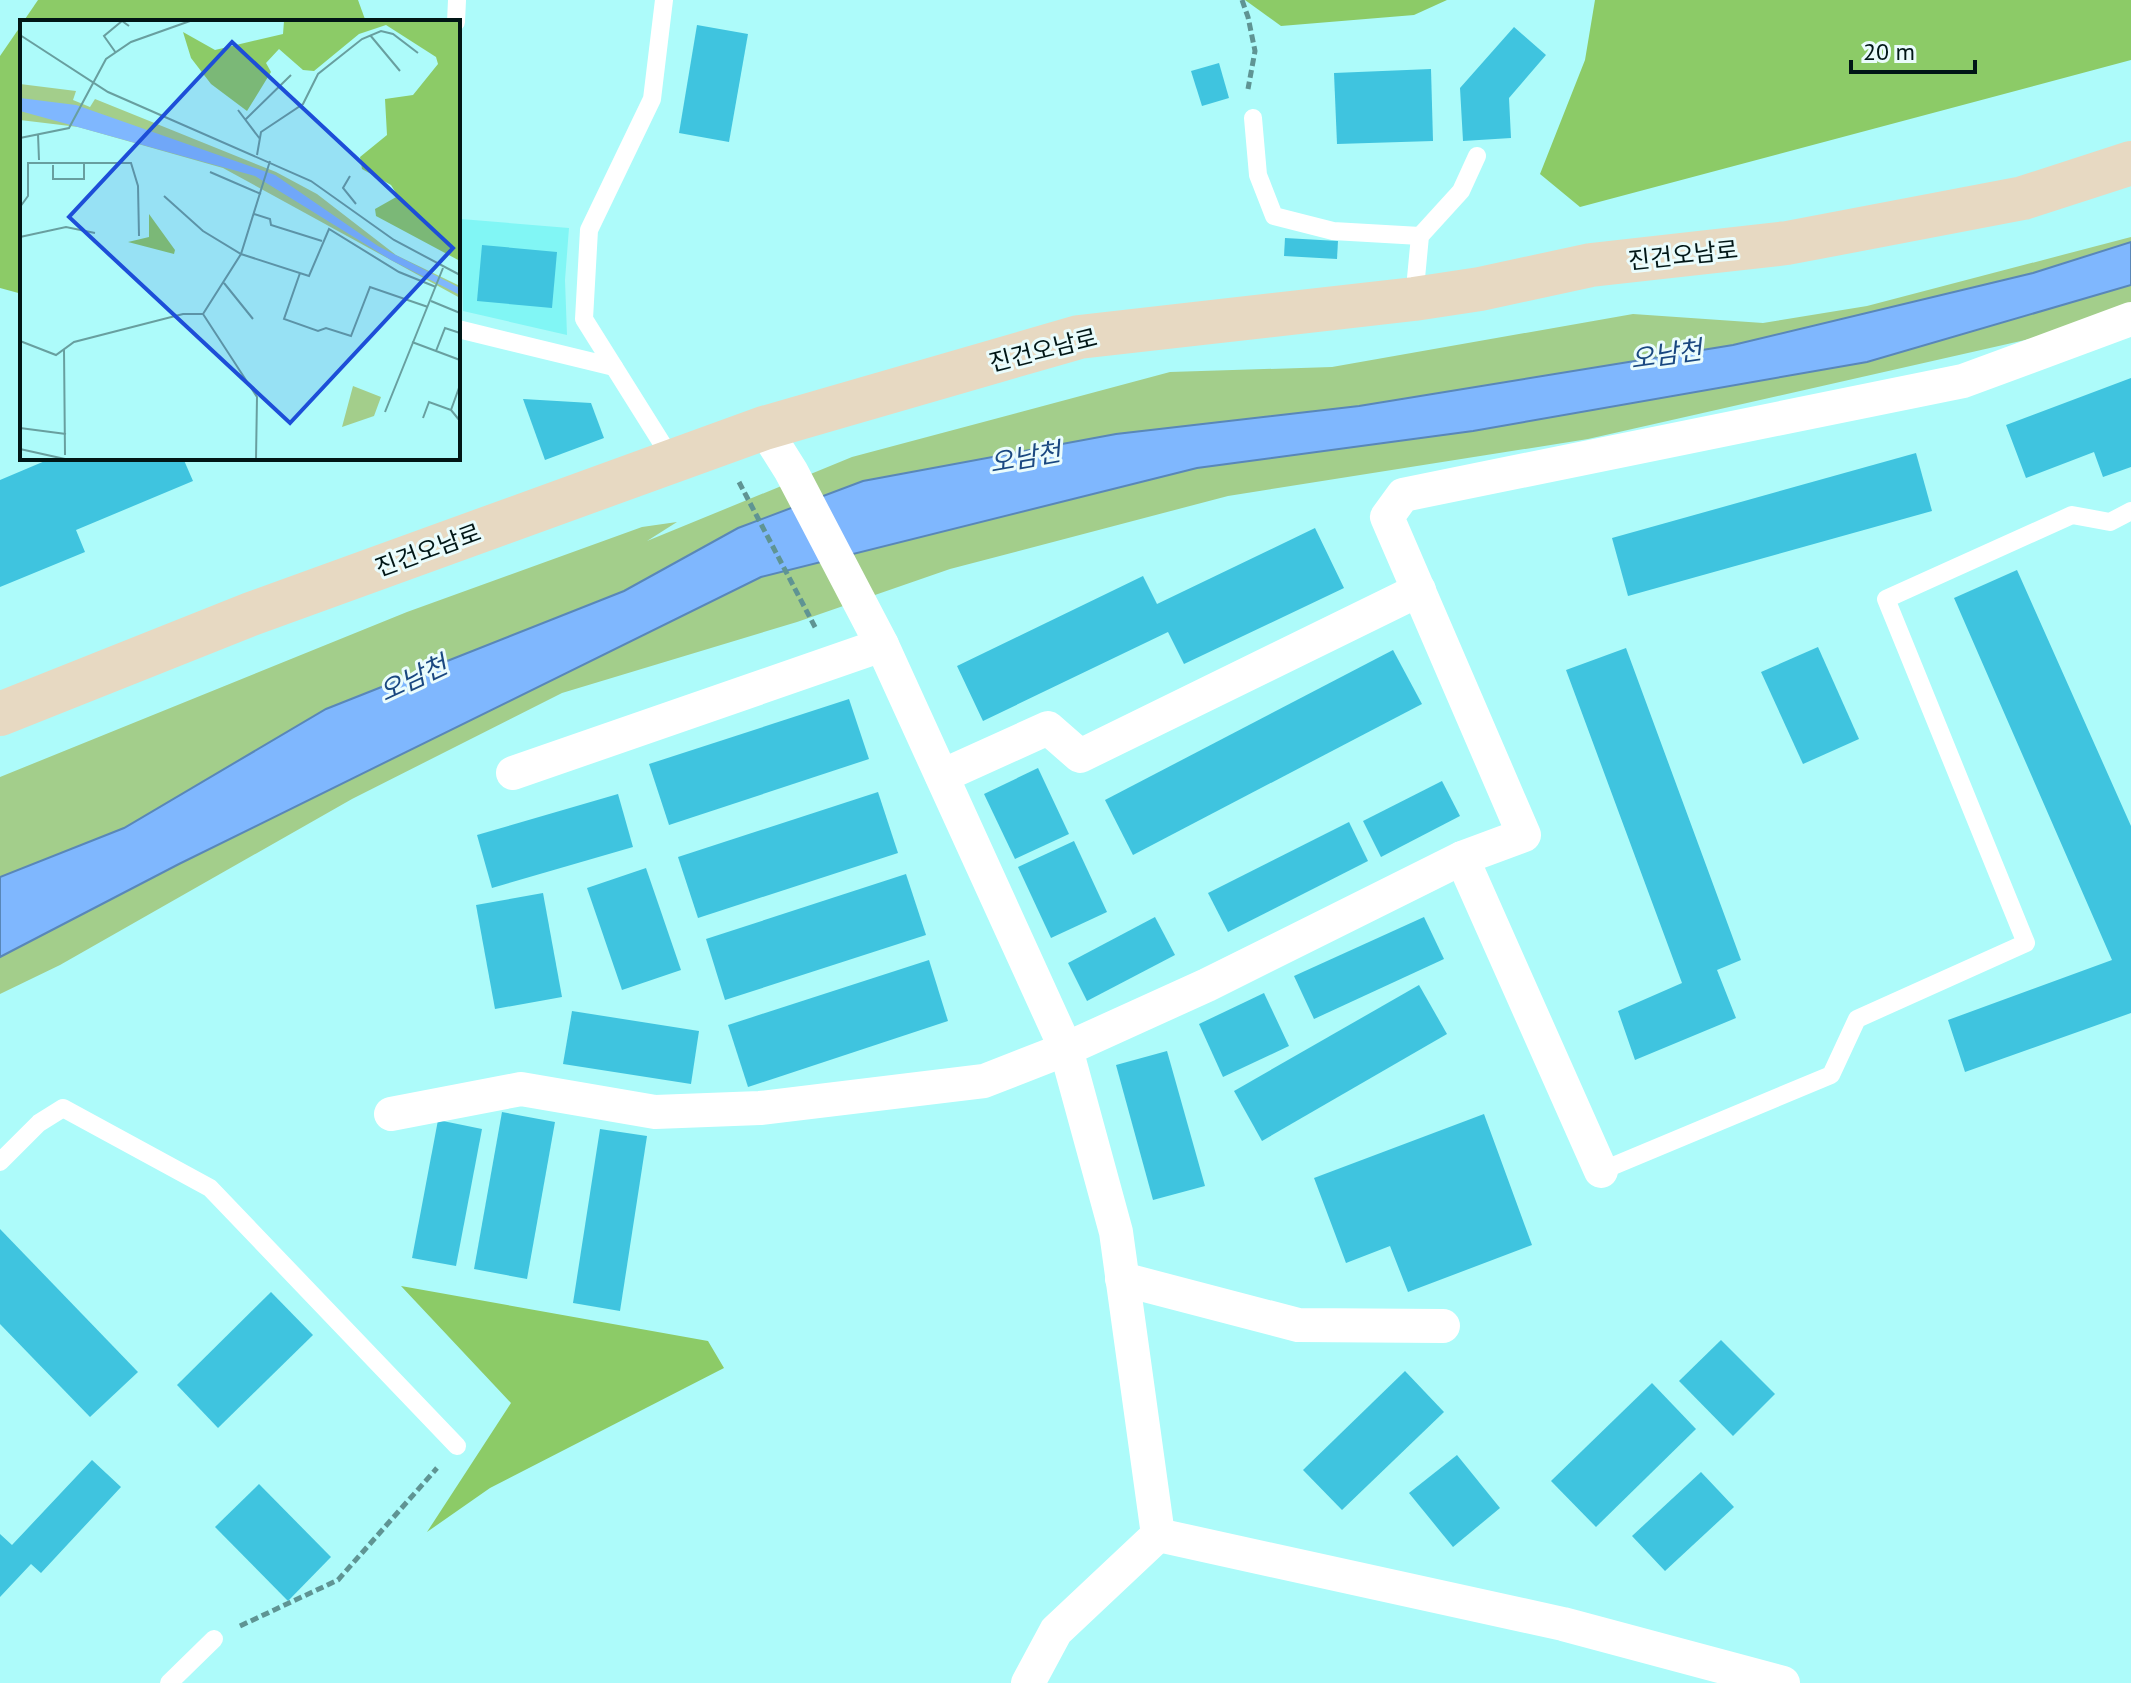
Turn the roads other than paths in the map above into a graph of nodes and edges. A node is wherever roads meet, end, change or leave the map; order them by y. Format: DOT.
graph roads {
  1 [pos="457,0"];
  2 [pos="664,0"];
  3 [pos="456,20"];
  4 [pos="1253,118"];
  5 [pos="1477,156"];
  6 [pos="2131,163"];
  7 [pos="1420,236"];
  8 [pos="1414,299"];
  9 [pos="2131,319"];
  10 [pos="460,329"];
  11 [pos="614,367"];
  12 [pos="764,428"];
  13 [pos="673,461"];
  14 [pos="2131,511"];
  15 [pos="1419,590"];
  16 [pos="882,645"];
  17 [pos="0,714"];
  18 [pos="513,773"];
  19 [pos="942,776"];
  20 [pos="1462,858"];
  21 [pos="1066,1049"];
  22 [pos="391,1114"];
  23 [pos="0,1162"];
  24 [pos="1601,1171"];
  25 [pos="1122,1279"];
  26 [pos="1443,1326"];
  27 [pos="457,1446"];
  28 [pos="1158,1535"];
  29 [pos="214,1639"];
  30 [pos="169,1683"];
  31 [pos="1028,1683"];
  32 [pos="1783,1683"];
  1 -- 3 [label="lane"];
  2 -- 11 [label="lane"];
  4 -- 7 [label="lane"];
  5 -- 7 [label="lane"];
  6 -- 8 [label="main road, 진건오남로"];
  7 -- 8 [label="lane"];
  8 -- 12 [label="main road, 진건오남로"];
  9 -- 15 [label="street"];
  10 -- 11 [label="lane"];
  11 -- 13 [label="lane"];
  12 -- 13 [label="main road, 진건오남로"];
  12 -- 16 [label="street"];
  13 -- 17 [label="main road, 진건오남로"];
  14 -- 24 [label="lane"];
  15 -- 19 [label="street"];
  15 -- 20 [label="street"];
  16 -- 18 [label="street"];
  16 -- 19 [label="street"];
  19 -- 21 [label="street"];
  20 -- 21 [label="street"];
  20 -- 24 [label="street"];
  21 -- 22 [label="street"];
  21 -- 25 [label="street"];
  23 -- 27 [label="lane"];
  25 -- 26 [label="street"];
  25 -- 28 [label="street"];
  28 -- 31 [label="street"];
  28 -- 32 [label="street"];
  29 -- 30 [label="lane"];
}
